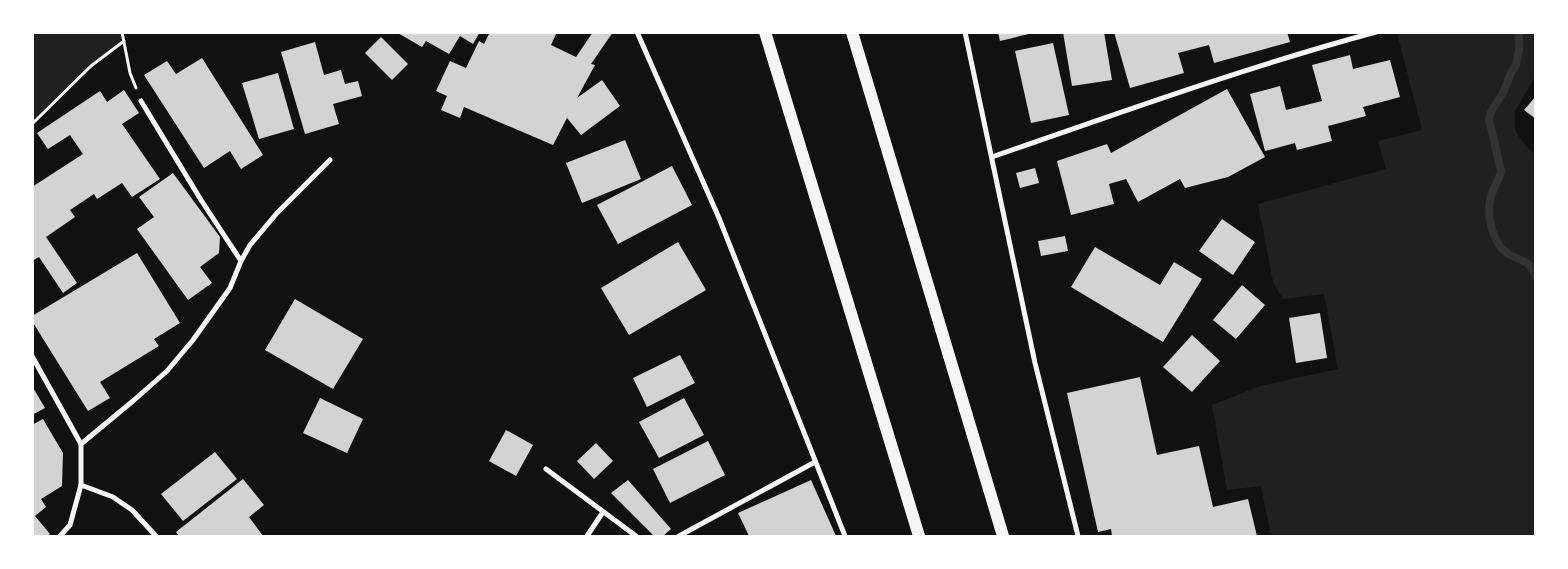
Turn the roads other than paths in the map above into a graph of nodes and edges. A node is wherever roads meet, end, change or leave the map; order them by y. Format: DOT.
graph roads {
  1 [pos="637,32"];
  2 [pos="765,32"];
  3 [pos="852,32"];
  4 [pos="965,32"];
  5 [pos="1376,32"];
  6 [pos="141,101"];
  7 [pos="992,158"];
  8 [pos="330,160"];
  9 [pos="241,261"];
  10 [pos="32,356"];
  11 [pos="81,444"];
  12 [pos="815,462"];
  13 [pos="546,469"];
  14 [pos="81,485"];
  15 [pos="603,512"];
  16 [pos="60,536"];
  17 [pos="156,536"];
  18 [pos="587,536"];
  19 [pos="636,536"];
  20 [pos="679,536"];
  21 [pos="845,536"];
  22 [pos="919,536"];
  23 [pos="1003,536"];
  24 [pos="1078,536"];
  1 -- 12 [label="street"];
  2 -- 22 [label="main road"];
  3 -- 23 [label="main road"];
  4 -- 7 [label="street"];
  5 -- 7 [label="street"];
  6 -- 9 [label="street"];
  7 -- 24 [label="street"];
  8 -- 9 [label="street"];
  9 -- 11 [label="street"];
  10 -- 11 [label="street"];
  11 -- 14 [label="street"];
  12 -- 20 [label="street"];
  12 -- 21 [label="street"];
  13 -- 15 [label="street"];
  14 -- 16 [label="street"];
  14 -- 17 [label="street"];
  15 -- 18 [label="street"];
  15 -- 19 [label="street"];
}
